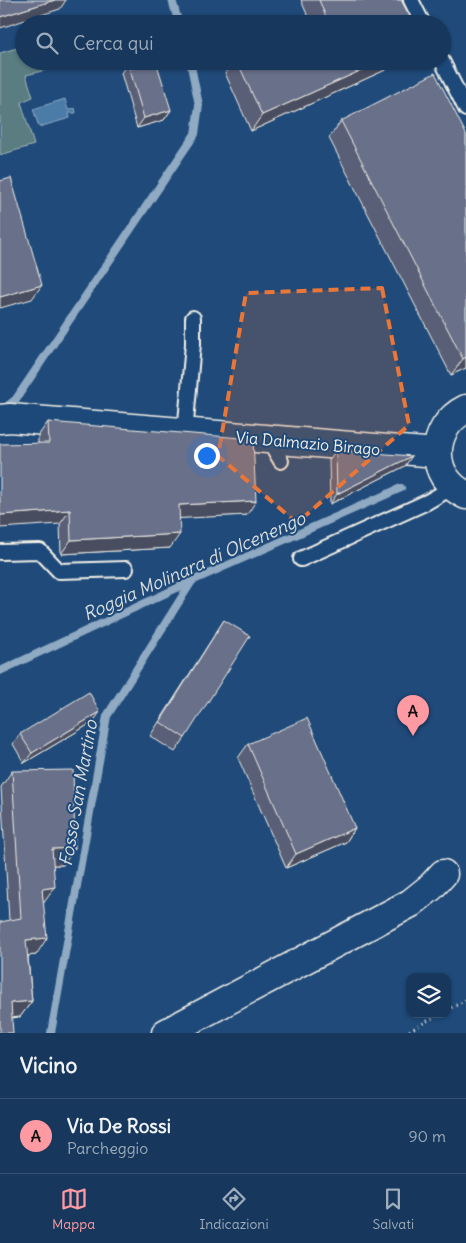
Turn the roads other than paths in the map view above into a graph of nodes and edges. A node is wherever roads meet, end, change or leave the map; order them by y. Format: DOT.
graph roads {
  1 [pos="411,0"];
  2 [pos="418,15"];
  3 [pos="446,70"];
  4 [pos="466,109"];
  5 [pos="193,318"];
  6 [pos="466,410"];
  7 [pos="0,419"];
  8 [pos="185,432"];
  9 [pos="437,453"];
  10 [pos="460,491"];
  11 [pos="0,552"];
  12 [pos="301,559"];
  13 [pos="126,569"];
  14 [pos="444,874"];
  15 [pos="166,1033"];
  1 -- 2 [label="lane"];
  3 -- 4 [label="lane"];
  5 -- 8 [label="lane"];
  6 -- 9 [label="street"];
  7 -- 8 [label="street, Via Dalmazio Birago"];
  8 -- 9 [label="street, Via Dalmazio Birago"];
  9 -- 10 [label="street"];
  10 -- 12 [label="lane"];
  11 -- 13 [label="lane"];
  14 -- 15 [label="street"];
}
